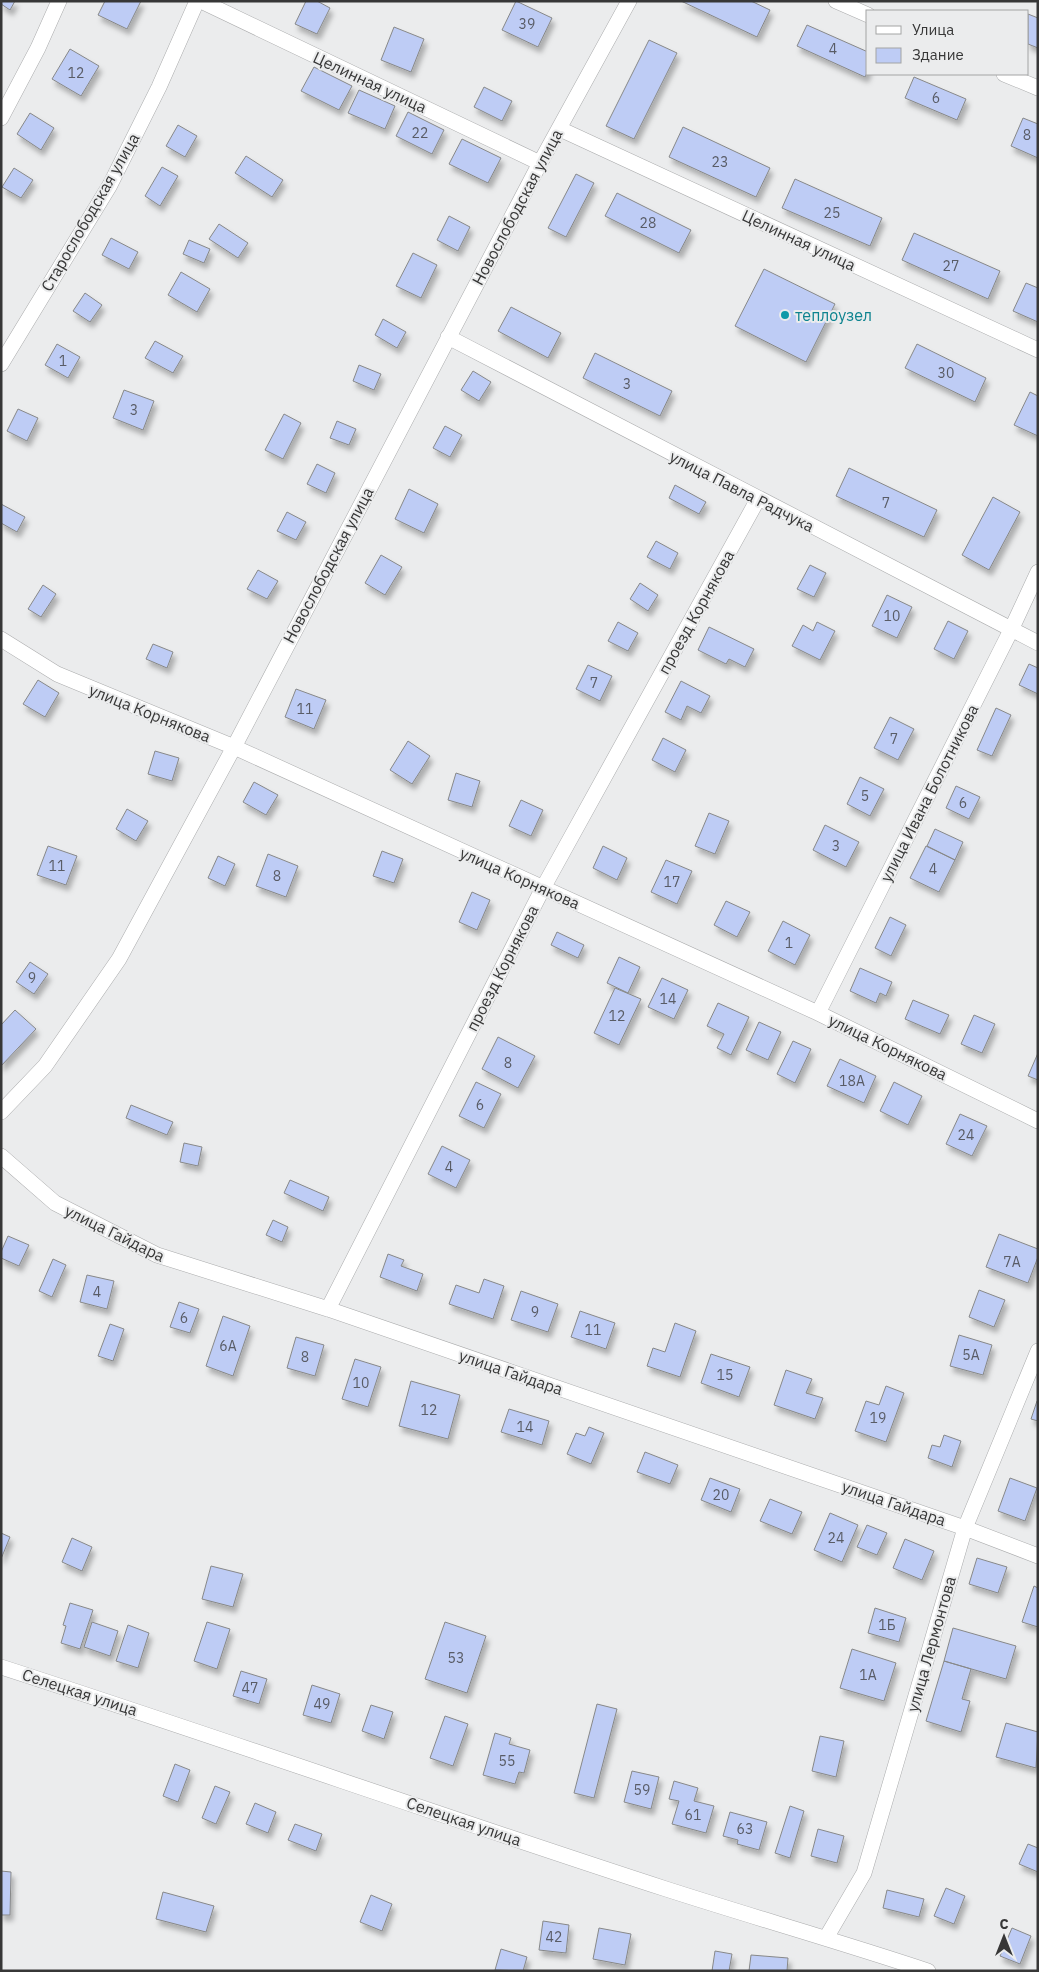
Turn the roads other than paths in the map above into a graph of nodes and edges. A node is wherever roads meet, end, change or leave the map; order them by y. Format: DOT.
graph roads {
  1 [pos="59,1"];
  2 [pos="197,1"];
  3 [pos="201,1"];
  4 [pos="629,1"];
  5 [pos="836,1"];
  6 [pos="866,14"];
  7 [pos="1006,75"];
  8 [pos="1038,88"];
  9 [pos="1,118"];
  10 [pos="560,129"];
  11 [pos="540,163"];
  12 [pos="448,337"];
  13 [pos="1038,350"];
  14 [pos="1,364"];
  15 [pos="758,499"];
  16 [pos="1038,572"];
  17 [pos="1011,630"];
  18 [pos="1,639"];
  19 [pos="1038,643"];
  20 [pos="234,747"];
  21 [pos="543,888"];
  22 [pos="818,1013"];
  23 [pos="1,1112"];
  24 [pos="1038,1121"];
  25 [pos="1,1156"];
  26 [pos="328,1309"];
  27 [pos="1038,1351"];
  28 [pos="965,1528"];
  29 [pos="1038,1556"];
  30 [pos="1,1667"];
  31 [pos="826,1938"];
  32 [pos="888,1964"];
  33 [pos="928,1971"];
  1 -- 9 [label="street"];
  2 -- 14 [label="street, Старослободская улица"];
  3 -- 11 [label="street, Целинная улица"];
  4 -- 10 [label="street, Новослободская улица"];
  5 -- 6 [label="street"];
  7 -- 8 [label="street"];
  10 -- 11 [label="street, Новослободская улица"];
  10 -- 13 [label="street, Целинная улица"];
  11 -- 12 [label="street, Новослободская улица"];
  12 -- 15 [label="street, улица Павла Радчука"];
  12 -- 20 [label="street, Новослободская улица"];
  15 -- 17 [label="street, улица Павла Радчука"];
  15 -- 21 [label="street, проезд Корнякова"];
  16 -- 17 [label="street, улица Ивана Болотникова"];
  17 -- 19 [label="street, улица Павла Радчука"];
  17 -- 22 [label="street, улица Ивана Болотникова"];
  18 -- 20 [label="street, улица Корнякова"];
  20 -- 21 [label="street, улица Корнякова"];
  20 -- 23 [label="street, Новослободская улица"];
  21 -- 22 [label="street, улица Корнякова"];
  21 -- 26 [label="street, проезд Корнякова"];
  22 -- 24 [label="street, улица Корнякова"];
  25 -- 26 [label="street, улица Гайдара"];
  26 -- 28 [label="street, улица Гайдара"];
  27 -- 28 [label="street, улица Лермонтова"];
  28 -- 29 [label="street, улица Гайдара"];
  28 -- 31 [label="street, улица Лермонтова"];
  30 -- 31 [label="street, Селецкая улица"];
  31 -- 32 [label="street, Селецкая улица"];
  32 -- 33 [label="street, Селецкая улица"];
}
